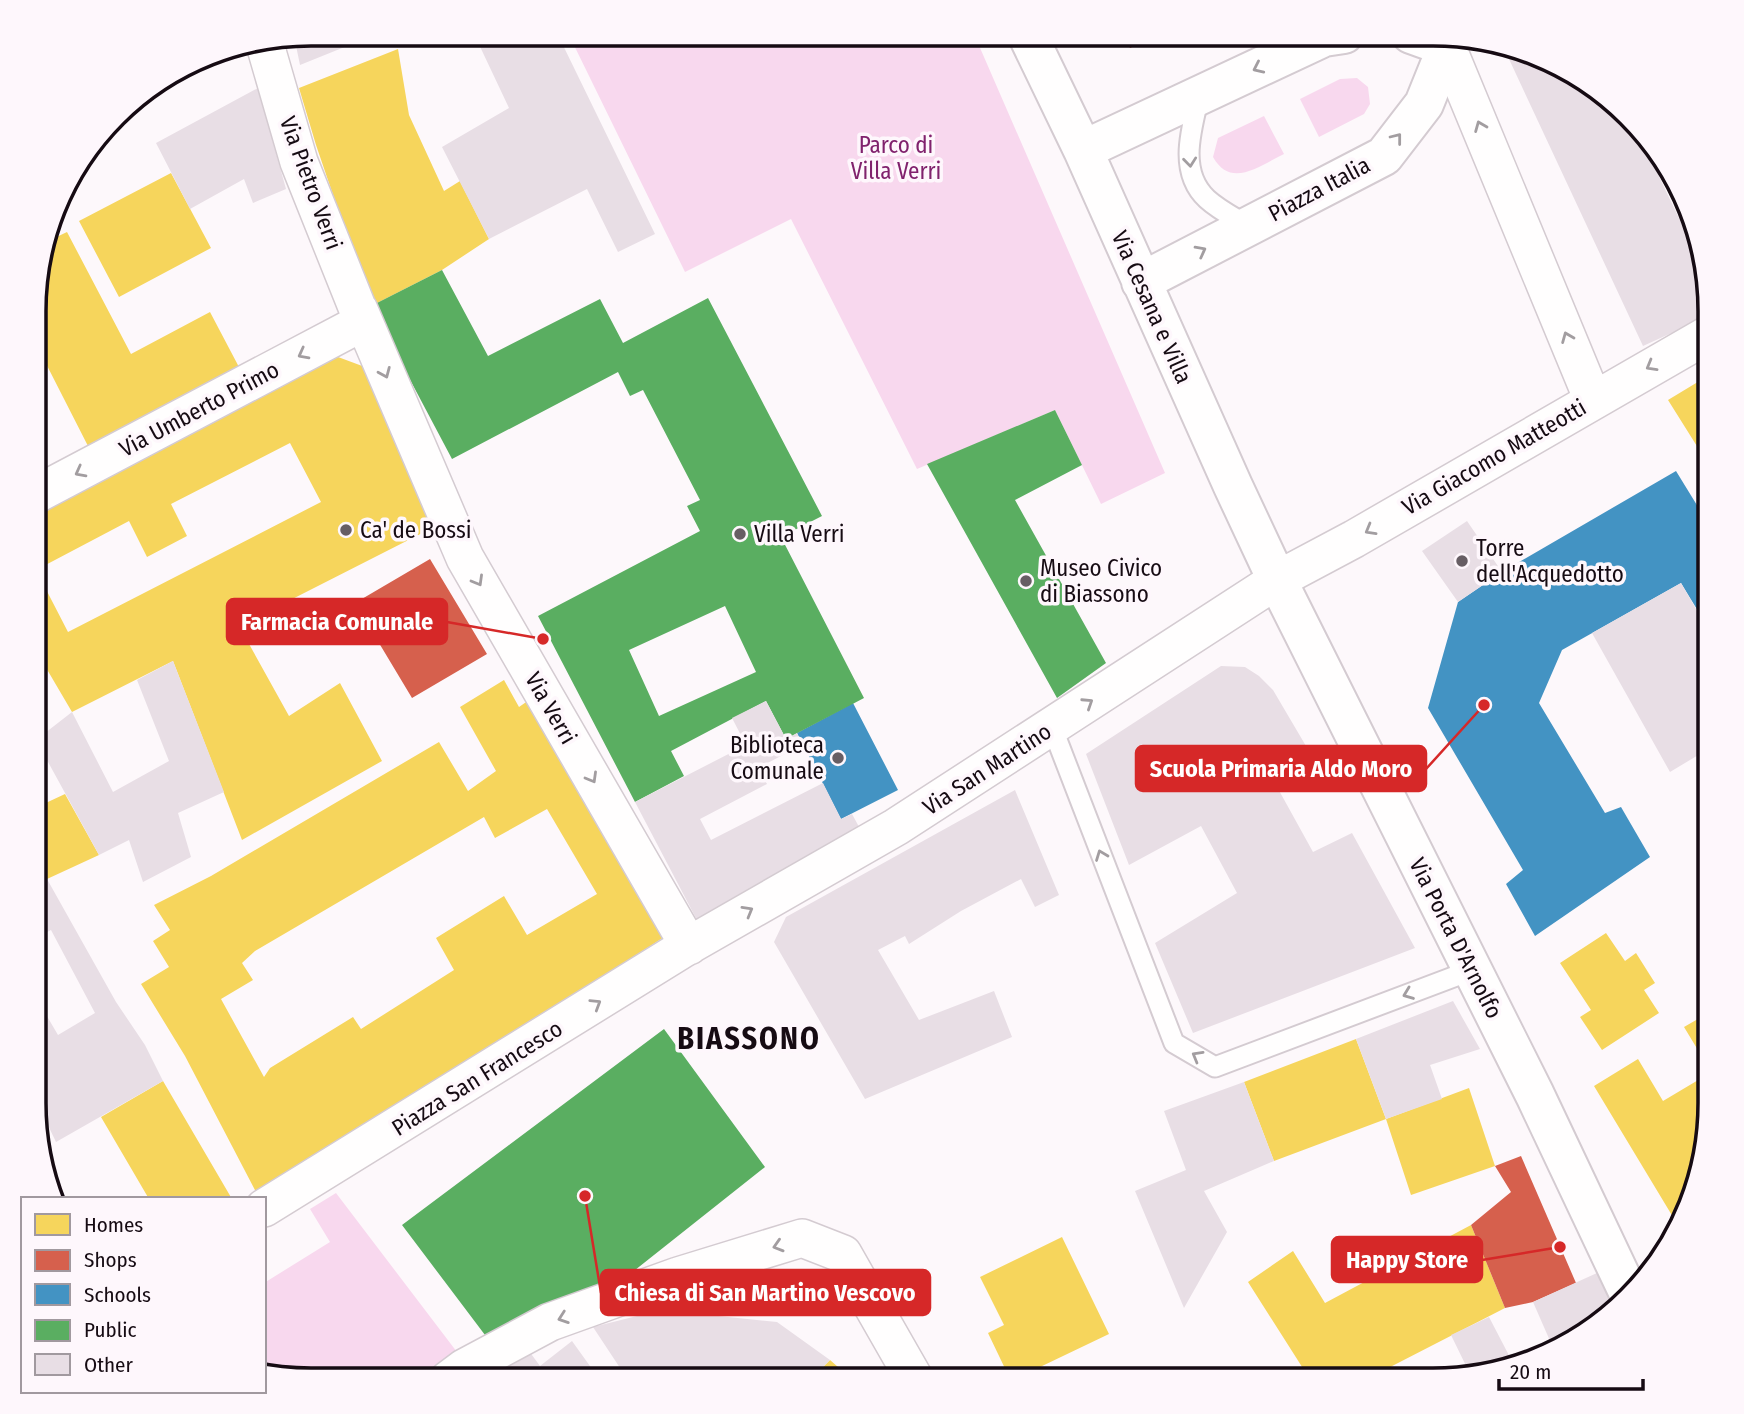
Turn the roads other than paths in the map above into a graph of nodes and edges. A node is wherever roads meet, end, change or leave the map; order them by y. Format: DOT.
graph roads {
  1 [pos="1033,46"];
  2 [pos="1305,46"];
  3 [pos="1455,46"];
  4 [pos="1459,47"];
  5 [pos="266,50"];
  6 [pos="1199,96"];
  7 [pos="1083,150"];
  8 [pos="1248,226"];
  9 [pos="1141,282"];
  10 [pos="361,316"];
  11 [pos="1698,339"];
  12 [pos="1593,400"];
  13 [pos="46,489"];
  14 [pos="1277,580"];
  15 [pos="1052,727"];
  16 [pos="689,946"];
  17 [pos="1472,970"];
  18 [pos="266,1207"];
  19 [pos="1625,1286"];
  20 [pos="467,1368"];
  21 [pos="908,1368"];
  1 -- 7 [label="main road, Via Cesana e Villa"];
  2 -- 6 [label="main road, one-way"];
  8 -- 3 [label="main road, Piazza Italia, one-way"];
  12 -- 4 [label="street, one-way"];
  5 -- 10 [label="street, Via Pietro Verri"];
  6 -- 7 [label="main road"];
  6 -- 8 [label="lane, one-way"];
  7 -- 9 [label="main road, Via Cesana e Villa"];
  9 -- 8 [label="main road, Piazza Italia, one-way"];
  9 -- 14 [label="main road, Via Cesana e Villa"];
  10 -- 13 [label="street, Via Umberto Primo, one-way"];
  10 -- 16 [label="street, Via Verri, one-way"];
  11 -- 12 [label="street, Via Giacomo Matteotti, one-way"];
  12 -- 14 [label="street, Via Giacomo Matteotti, one-way"];
  15 -- 14 [label="street, Via San Martino, one-way"];
  14 -- 17 [label="main road, Via Porta D'Arnolfo"];
  16 -- 15 [label="street, Via San Martino, one-way"];
  17 -- 15 [label="lane, one-way"];
  18 -- 16 [label="street, Piazza San Francesco, one-way"];
  17 -- 19 [label="main road, Via Porta D'Arnolfo"];
  21 -- 20 [label="street, one-way"];
}
